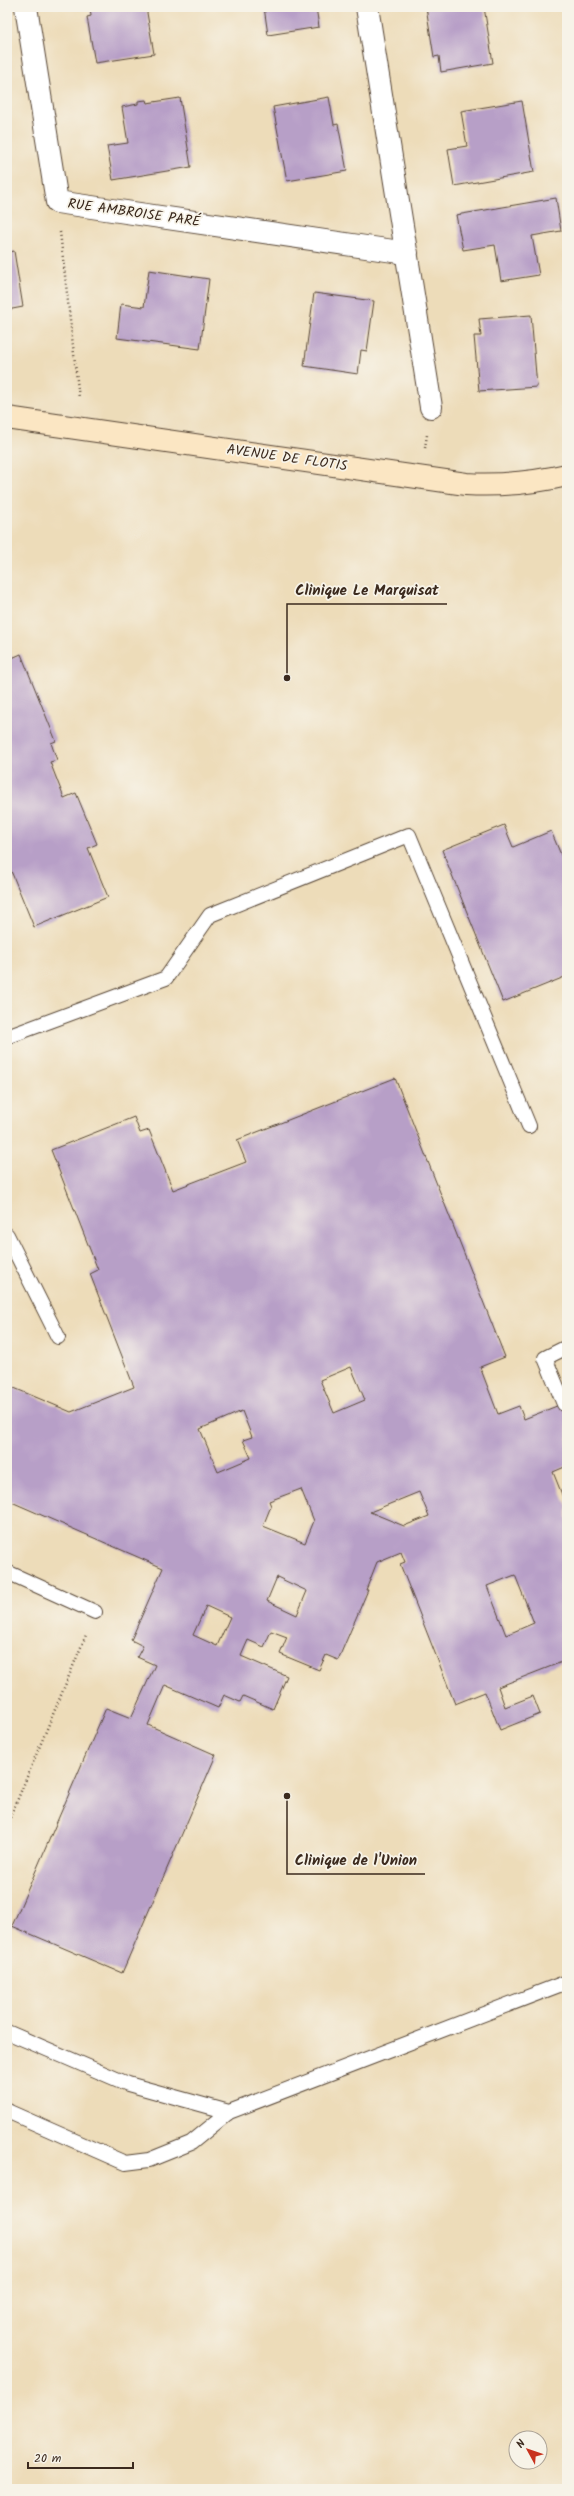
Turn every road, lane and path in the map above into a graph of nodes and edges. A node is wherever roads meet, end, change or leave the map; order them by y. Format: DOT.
graph roads {
  1 [pos="26,7"];
  2 [pos="367,7"];
  3 [pos="57,202"];
  4 [pos="407,253"];
  5 [pos="431,407"];
  6 [pos="7,418"];
  7 [pos="82,429"];
  8 [pos="567,475"];
  9 [pos="419,477"];
  10 [pos="7,1037"];
  11 [pos="529,1126"];
  12 [pos="7,1234"];
  13 [pos="58,1337"];
  14 [pos="567,1347"];
  15 [pos="564,1404"];
  16 [pos="7,1572"];
  17 [pos="95,1612"];
  18 [pos="7,1824"];
  19 [pos="567,1982"];
  20 [pos="7,2032"];
  21 [pos="7,2111"];
  22 [pos="229,2112"];
  1 -- 3 [label="street, RUE AMBROISE PARÉ"];
  2 -- 4 [label="street"];
  3 -- 4 [label="street, RUE AMBROISE PARÉ"];
  3 -- 7 [label="path"];
  4 -- 5 [label="street"];
  5 -- 9 [label="path"];
  6 -- 7 [label="street, AVENUE DE FLOTIS"];
  7 -- 9 [label="street, AVENUE DE FLOTIS"];
  8 -- 9 [label="street, AVENUE DE FLOTIS"];
  10 -- 11 [label="lane"];
  12 -- 13 [label="lane"];
  14 -- 15 [label="lane"];
  16 -- 17 [label="lane"];
  17 -- 18 [label="path"];
  19 -- 22 [label="lane"];
  20 -- 22 [label="lane"];
  21 -- 22 [label="lane"];
}
